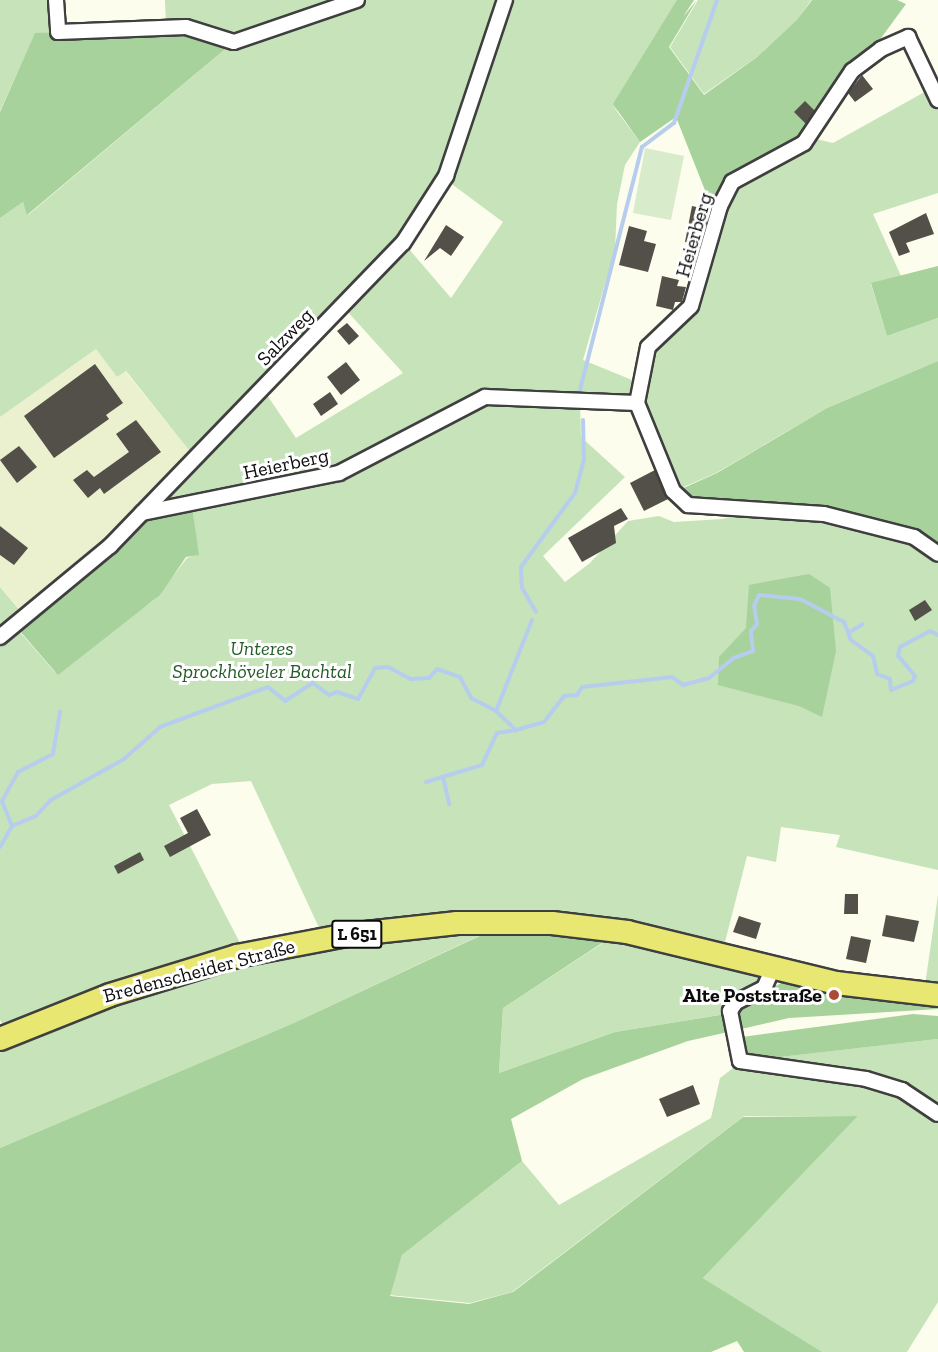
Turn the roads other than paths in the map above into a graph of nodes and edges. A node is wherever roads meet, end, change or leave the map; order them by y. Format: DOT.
graph roads {
  1 [pos="56,0"];
  2 [pos="357,0"];
  3 [pos="505,0"];
  4 [pos="938,100"];
  5 [pos="637,403"];
  6 [pos="142,513"];
  7 [pos="938,554"];
  8 [pos="0,637"];
  9 [pos="773,968"];
  10 [pos="938,995"];
  11 [pos="0,1039"];
  12 [pos="938,1114"];
  1 -- 2 [label="street"];
  3 -- 6 [label="street, Salzweg"];
  4 -- 5 [label="street, Heierberg"];
  5 -- 6 [label="street, Heierberg"];
  5 -- 7 [label="street"];
  6 -- 8 [label="street, Salzweg"];
  9 -- 10 [label="main road, Bredenscheider Straße / L 651"];
  9 -- 11 [label="main road, Bredenscheider Straße / L 651"];
  9 -- 12 [label="street"];
}
